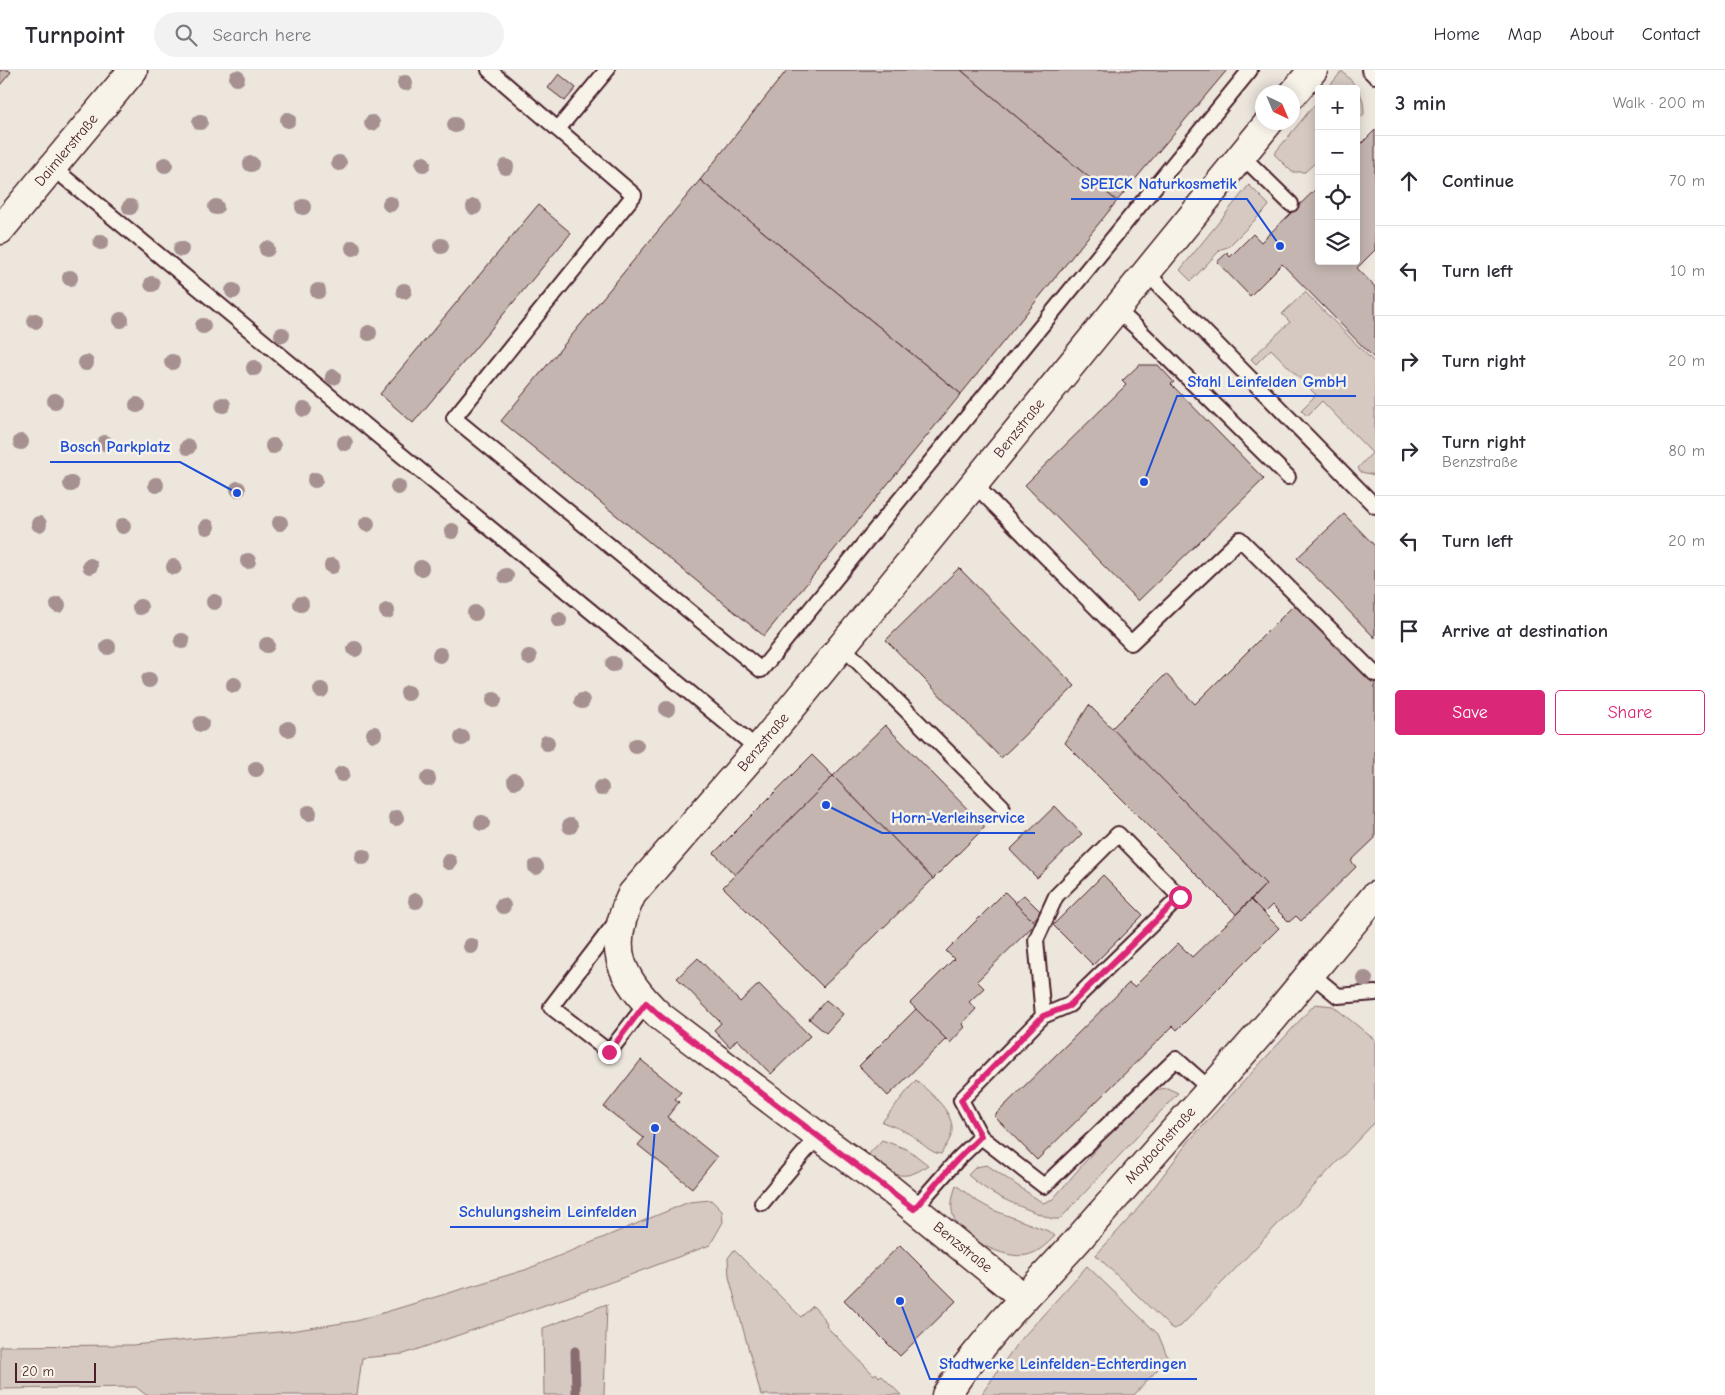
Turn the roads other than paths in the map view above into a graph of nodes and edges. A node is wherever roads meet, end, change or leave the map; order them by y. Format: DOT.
graph roads {
  1 [pos="133,70"];
  2 [pos="489,70"];
  3 [pos="607,70"];
  4 [pos="1250,70"];
  5 [pos="1313,70"];
  6 [pos="1368,70"];
  7 [pos="1375,76"];
  8 [pos="1300,85"];
  9 [pos="558,129"];
  10 [pos="1263,130"];
  11 [pos="1242,156"];
  12 [pos="52,167"];
  13 [pos="1291,204"];
  14 [pos="0,230"];
  15 [pos="1146,272"];
  16 [pos="1116,309"];
  17 [pos="1288,477"];
  18 [pos="974,484"];
  19 [pos="1375,506"];
  20 [pos="842,646"];
  21 [pos="1375,674"];
  22 [pos="758,749"];
  23 [pos="1002,806"];
  24 [pos="1375,896"];
  25 [pos="623,914"];
  26 [pos="1310,973"];
  27 [pos="1375,994"];
  28 [pos="646,1003"];
  29 [pos="1043,1016"];
  30 [pos="1210,1089"];
  31 [pos="818,1136"];
  32 [pos="981,1136"];
  33 [pos="762,1203"];
  34 [pos="914,1209"];
  35 [pos="1024,1298"];
  36 [pos="946,1395"];
  1 -- 12 [label="street, Daimlerstraße"];
  2 -- 9 [label="lane"];
  3 -- 9 [label="lane"];
  4 -- 9 [label="lane"];
  5 -- 8 [label="street"];
  6 -- 7 [label="lane"];
  10 -- 11 [label="street, Benzstraße"];
  11 -- 13 [label="lane"];
  11 -- 15 [label="street, Benzstraße"];
  12 -- 14 [label="street, Daimlerstraße"];
  12 -- 22 [label="lane"];
  15 -- 16 [label="street, Benzstraße"];
  15 -- 19 [label="lane"];
  16 -- 17 [label="lane"];
  16 -- 18 [label="street, Benzstraße"];
  18 -- 20 [label="street, Benzstraße"];
  18 -- 21 [label="lane"];
  20 -- 22 [label="street, Benzstraße"];
  20 -- 23 [label="lane"];
  22 -- 25 [label="street, Benzstraße"];
  24 -- 26 [label="street, Maybachstraße"];
  25 -- 28 [label="street, Benzstraße"];
  25 -- 28 [label="lane"];
  26 -- 27 [label="lane"];
  26 -- 30 [label="street, Maybachstraße"];
  28 -- 31 [label="street, Benzstraße"];
  29 -- 29 [label="lane"];
  29 -- 32 [label="lane"];
  30 -- 32 [label="lane"];
  30 -- 35 [label="street, Maybachstraße"];
  31 -- 33 [label="lane"];
  31 -- 34 [label="street, Benzstraße"];
  32 -- 34 [label="lane"];
  34 -- 35 [label="street, Benzstraße"];
  35 -- 36 [label="street, Maybachstraße"];
}
